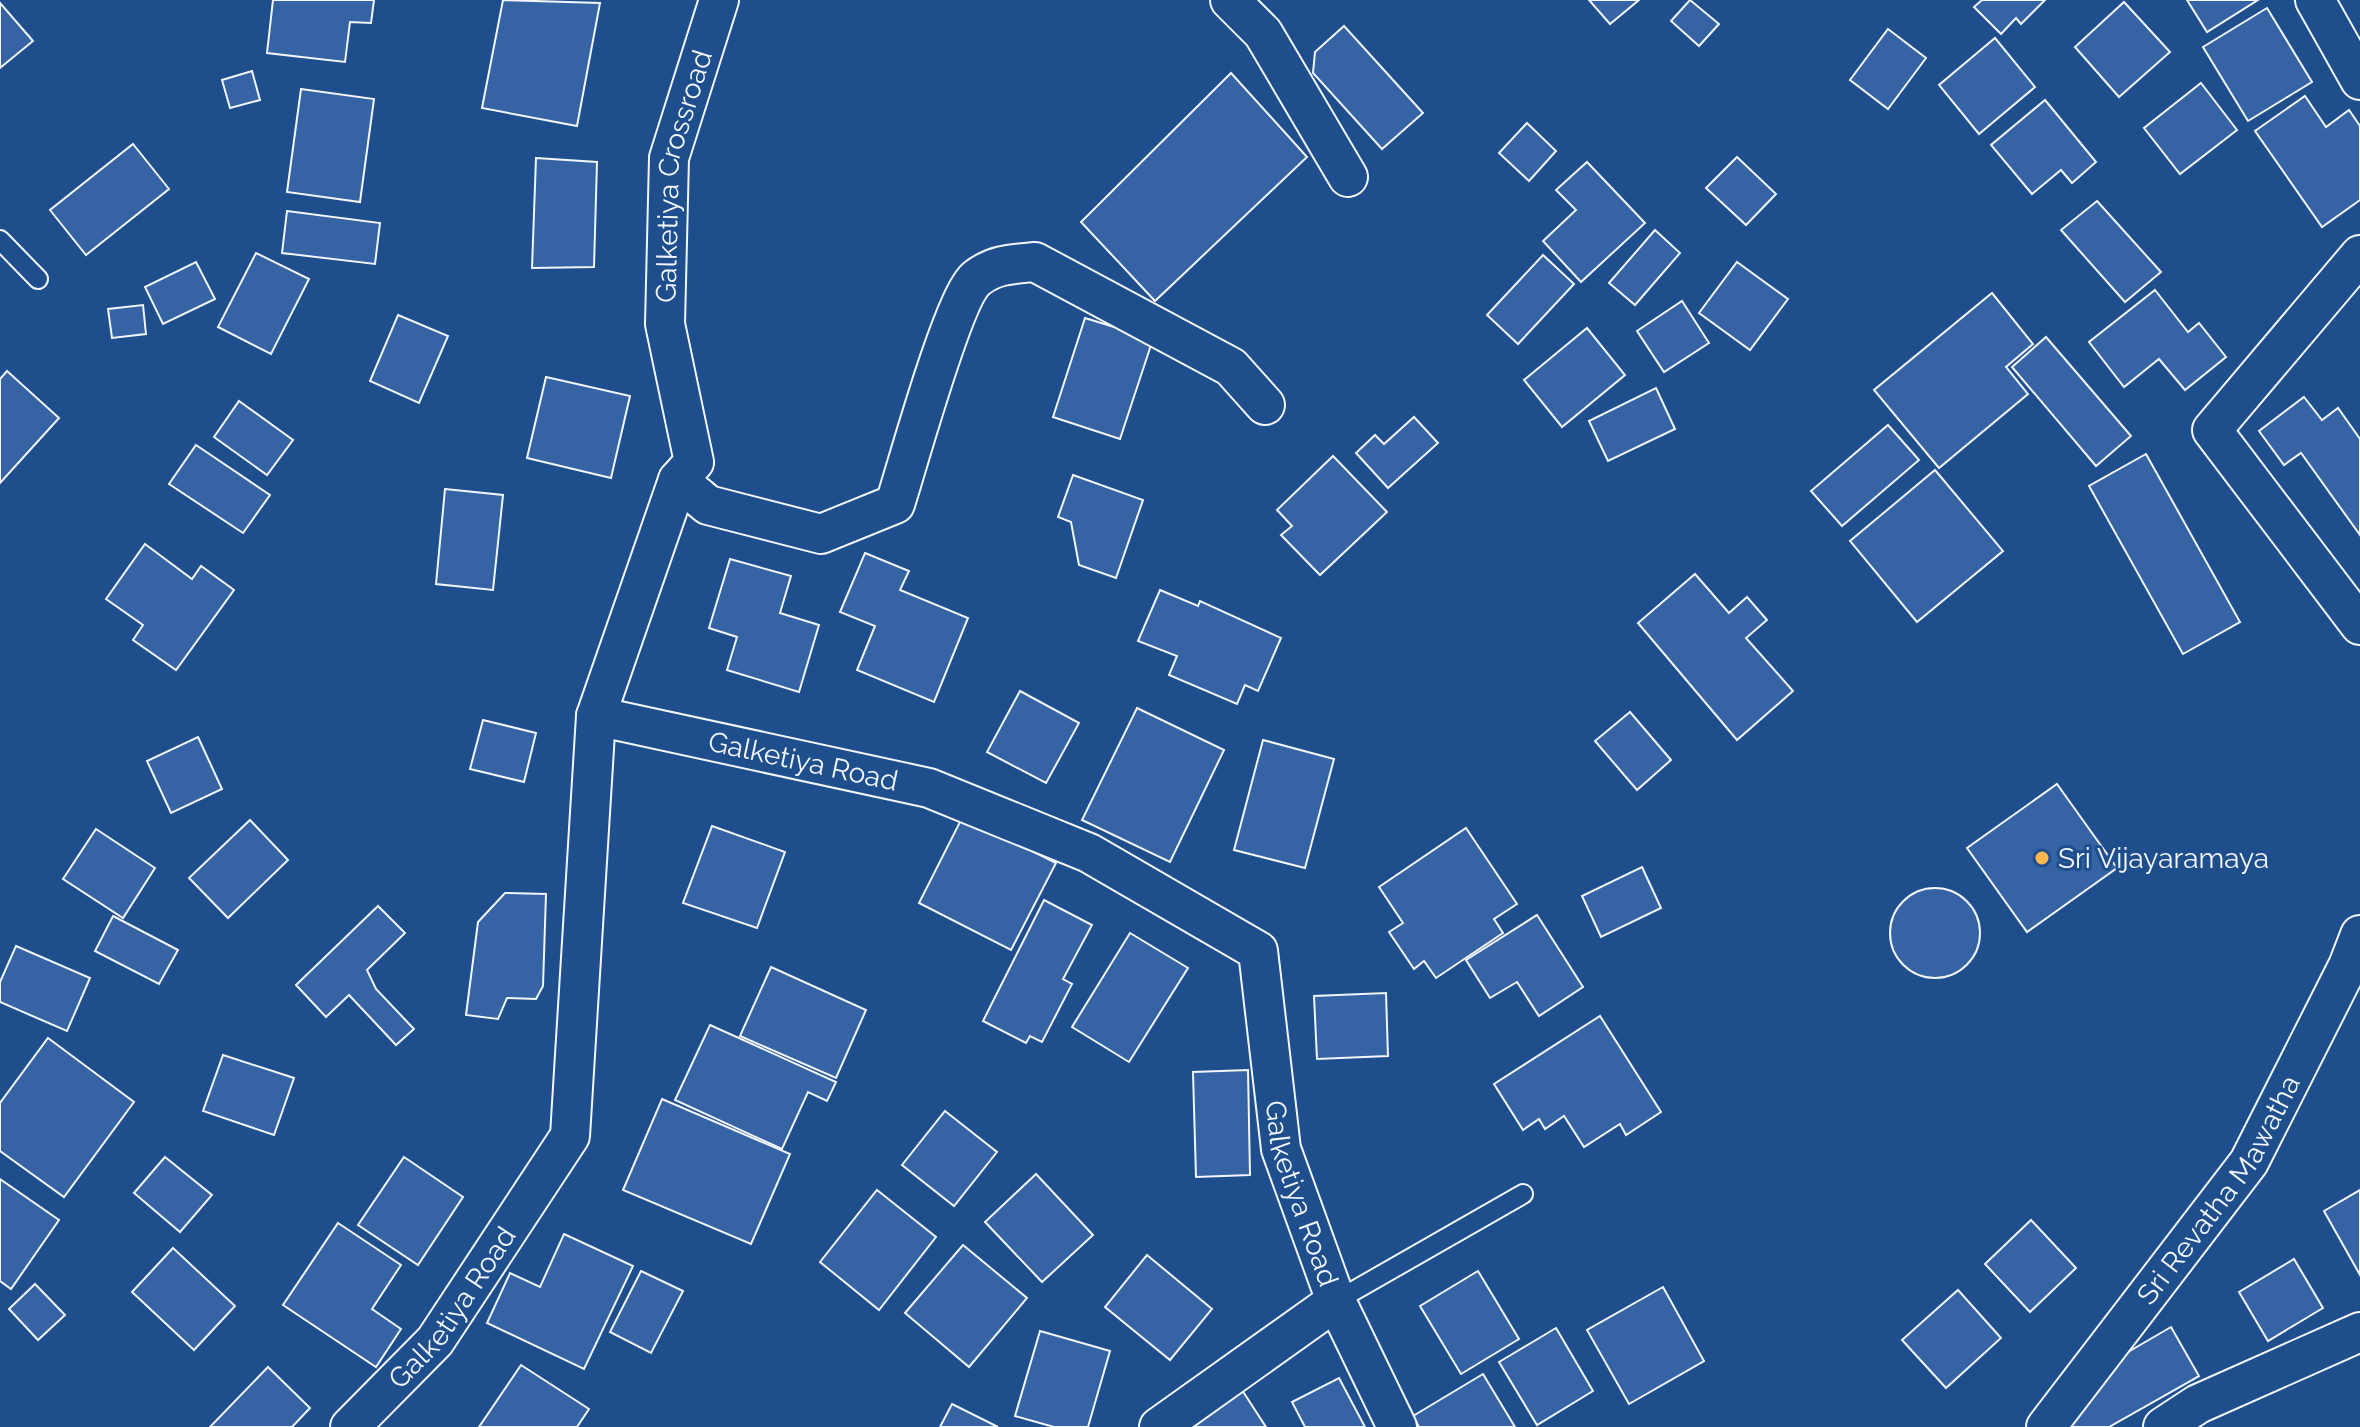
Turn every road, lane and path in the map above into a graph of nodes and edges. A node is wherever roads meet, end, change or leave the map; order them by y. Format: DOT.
graph roads {
  1 [pos="719,0"];
  2 [pos="1230,0"];
  3 [pos="2323,3"];
  4 [pos="2360,80"];
  5 [pos="1348,177"];
  6 [pos="0,240"];
  7 [pos="2360,255"];
  8 [pos="38,279"];
  9 [pos="1265,405"];
  10 [pos="678,480"];
  11 [pos="2360,625"];
  12 [pos="596,716"];
  13 [pos="2360,935"];
  14 [pos="1523,1194"];
  15 [pos="1336,1301"];
  16 [pos="2360,1332"];
  17 [pos="350,1427"];
  18 [pos="1159,1427"];
  19 [pos="1397,1427"];
  20 [pos="2046,1427"];
  21 [pos="2163,1427"];
  1 -- 10 [label="street, Galketiya Crossroad"];
  2 -- 5 [label="street"];
  3 -- 4 [label="street"];
  6 -- 8 [label="lane"];
  7 -- 11 [label="street"];
  9 -- 10 [label="street"];
  10 -- 12 [label="street, Galketiya Crossroad"];
  12 -- 15 [label="street, Galketiya Road"];
  12 -- 17 [label="street, Galketiya Road"];
  13 -- 20 [label="street, Sri Revatha Mawatha"];
  14 -- 15 [label="lane"];
  15 -- 18 [label="street"];
  15 -- 19 [label="street, Galketiya Road"];
  16 -- 21 [label="street"];
}
